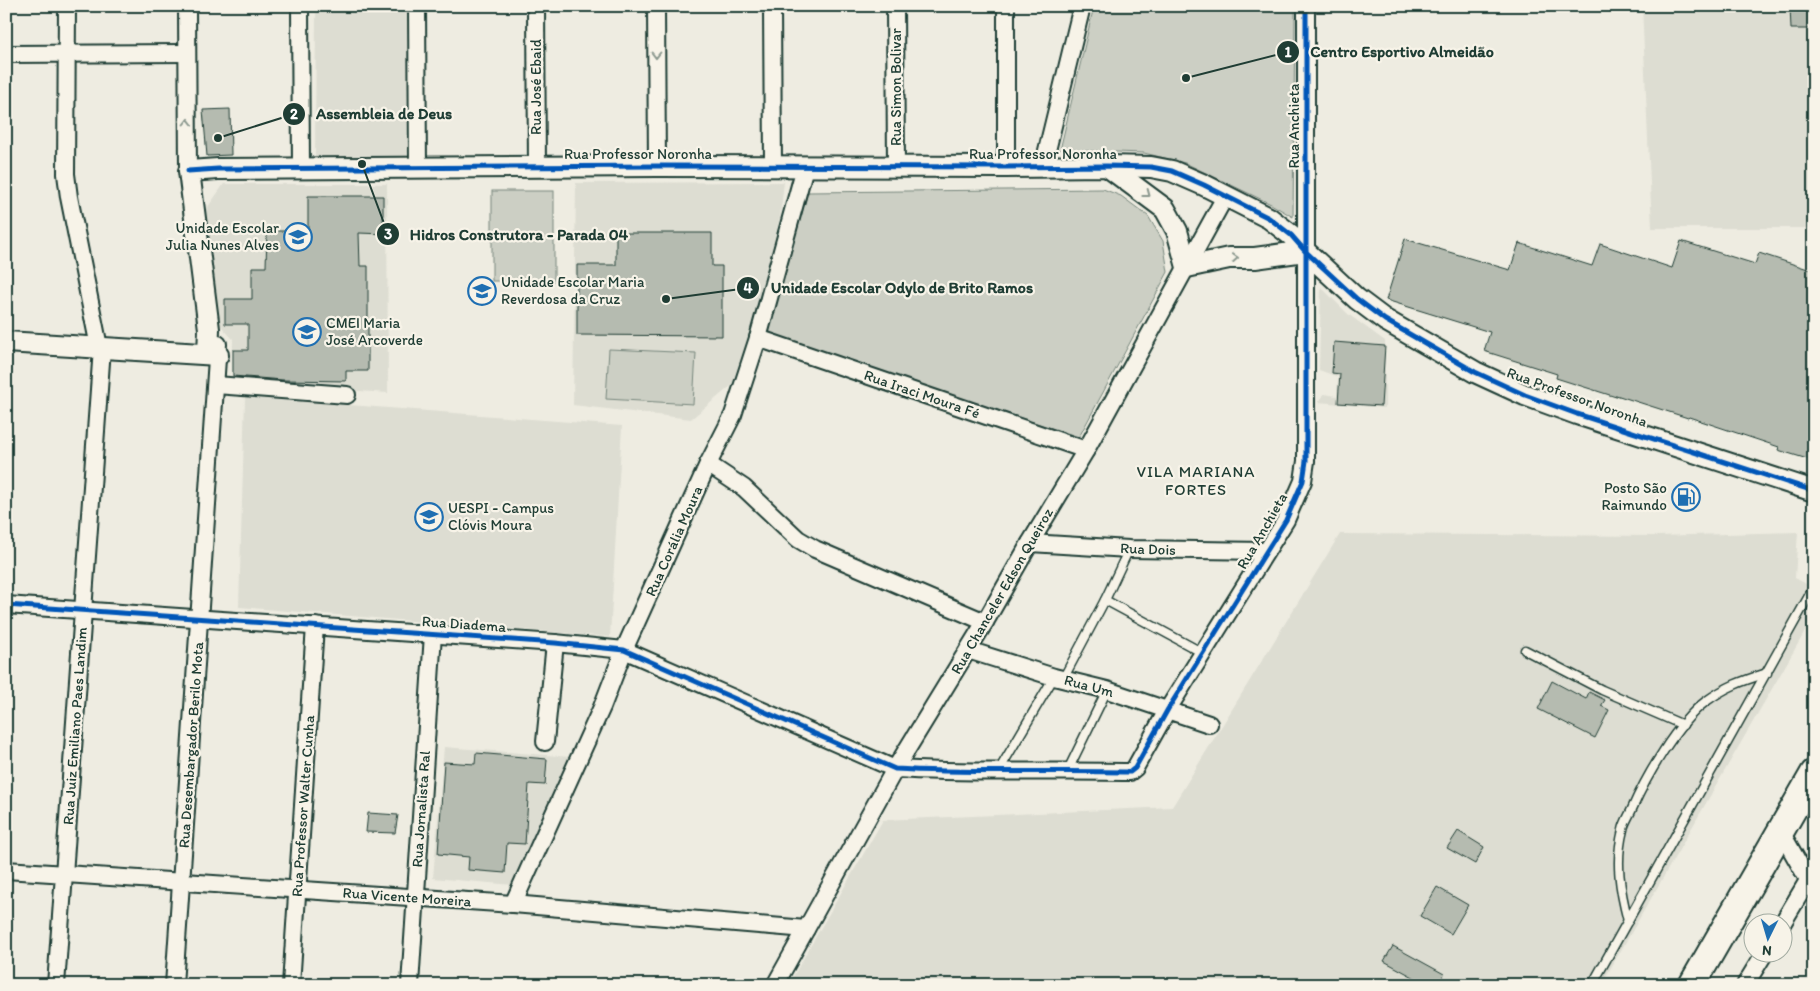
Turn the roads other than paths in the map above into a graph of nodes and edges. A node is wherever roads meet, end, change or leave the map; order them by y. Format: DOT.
graph roads {
  1 [pos="67,6"];
  2 [pos="187,6"];
  3 [pos="300,6"];
  4 [pos="417,6"];
  5 [pos="536,6"];
  6 [pos="656,6"];
  7 [pos="772,6"];
  8 [pos="895,6"];
  9 [pos="1006,6"];
  10 [pos="1082,6"];
  11 [pos="1306,6"];
  12 [pos="187,53"];
  13 [pos="6,54"];
  14 [pos="68,54"];
  15 [pos="657,166"];
  16 [pos="773,166"];
  17 [pos="1107,166"];
  18 [pos="805,167"];
  19 [pos="896,167"];
  20 [pos="1006,167"];
  21 [pos="1042,167"];
  22 [pos="537,168"];
  23 [pos="225,169"];
  24 [pos="301,169"];
  25 [pos="418,169"];
  26 [pos="188,171"];
  27 [pos="1226,196"];
  28 [pos="192,206"];
  29 [pos="1305,251"];
  30 [pos="1187,267"];
  31 [pos="758,338"];
  32 [pos="6,342"];
  33 [pos="101,348"];
  34 [pos="213,354"];
  35 [pos="216,385"];
  36 [pos="347,395"];
  37 [pos="1086,450"];
  38 [pos="708,464"];
  39 [pos="1814,491"];
  40 [pos="1030,543"];
  41 [pos="1129,549"];
  42 [pos="1266,551"];
  43 [pos="1814,588"];
  44 [pos="1105,600"];
  45 [pos="6,605"];
  46 [pos="84,610"];
  47 [pos="200,617"];
  48 [pos="985,622"];
  49 [pos="315,626"];
  50 [pos="433,634"];
  51 [pos="555,642"];
  52 [pos="624,650"];
  53 [pos="968,650"];
  54 [pos="1525,650"];
  55 [pos="1203,652"];
  56 [pos="1767,673"];
  57 [pos="1058,678"];
  58 [pos="1107,690"];
  59 [pos="1168,710"];
  60 [pos="1209,724"];
  61 [pos="1683,724"];
  62 [pos="545,742"];
  63 [pos="895,769"];
  64 [pos="1068,770"];
  65 [pos="998,772"];
  66 [pos="1814,773"];
  67 [pos="1781,832"];
  68 [pos="6,870"];
  69 [pos="64,874"];
  70 [pos="1812,880"];
  71 [pos="182,881"];
  72 [pos="297,889"];
  73 [pos="416,897"];
  74 [pos="513,904"];
  75 [pos="1789,914"];
  76 [pos="1628,921"];
  77 [pos="806,929"];
  78 [pos="1758,964"];
  79 [pos="56,985"];
  80 [pos="174,985"];
  81 [pos="291,985"];
  82 [pos="410,985"];
  83 [pos="775,985"];
  84 [pos="1592,985"];
  85 [pos="1692,985"];
  86 [pos="1745,985"];
  1 -- 14 [label="street, Rua Juiz Emiliano Paes Landim"];
  2 -- 12 [label="street"];
  3 -- 24 [label="street"];
  4 -- 25 [label="street"];
  5 -- 22 [label="street, Rua José Ebaid"];
  6 -- 15 [label="street, one-way"];
  7 -- 16 [label="street"];
  8 -- 19 [label="street, Rua Simon Bolivar"];
  9 -- 20 [label="street"];
  10 -- 21 [label="street"];
  11 -- 29 [label="street, Rua Anchieta"];
  12 -- 14 [label="street"];
  26 -- 12 [label="street, one-way"];
  13 -- 14 [label="street"];
  14 -- 33 [label="street, Rua Juiz Emiliano Paes Landim"];
  15 -- 16 [label="street, Rua Professor Noronha"];
  15 -- 22 [label="street, Rua Professor Noronha"];
  16 -- 18 [label="street, Rua Professor Noronha"];
  17 -- 21 [label="street, Rua Professor Noronha"];
  17 -- 27 [label="street, Rua Professor Noronha"];
  17 -- 30 [label="street, one-way"];
  18 -- 19 [label="street, Rua Professor Noronha"];
  18 -- 31 [label="street, Rua Corália Moura"];
  19 -- 20 [label="street, Rua Professor Noronha"];
  20 -- 21 [label="street, Rua Professor Noronha"];
  22 -- 25 [label="street, Rua Professor Noronha"];
  23 -- 24 [label="street, Rua Professor Noronha"];
  23 -- 26 [label="street, Rua Professor Noronha"];
  23 -- 28 [label="street"];
  24 -- 25 [label="street, Rua Professor Noronha"];
  26 -- 28 [label="street, Rua Desembargador Berilo Mota"];
  27 -- 29 [label="street, Rua Professor Noronha"];
  27 -- 30 [label="street, Rua Chanceler Edson Queiroz"];
  28 -- 34 [label="street, Rua Desembargador Berilo Mota"];
  30 -- 29 [label="street, one-way"];
  29 -- 39 [label="street, Rua Professor Noronha"];
  29 -- 42 [label="street, Rua Anchieta"];
  30 -- 37 [label="street, Rua Chanceler Edson Queiroz"];
  31 -- 37 [label="street, Rua Iraci Moura Fé"];
  31 -- 38 [label="street, Rua Corália Moura"];
  32 -- 33 [label="street"];
  33 -- 34 [label="street"];
  33 -- 46 [label="street, Rua Juiz Emiliano Paes Landim"];
  34 -- 35 [label="street, Rua Desembargador Berilo Mota"];
  35 -- 36 [label="street"];
  35 -- 47 [label="street, Rua Desembargador Berilo Mota"];
  37 -- 40 [label="street, Rua Chanceler Edson Queiroz"];
  38 -- 48 [label="street"];
  38 -- 52 [label="street, Rua Corália Moura"];
  40 -- 41 [label="street, Rua Dois"];
  40 -- 48 [label="street, Rua Chanceler Edson Queiroz"];
  41 -- 42 [label="street, Rua Dois"];
  41 -- 44 [label="lane"];
  42 -- 55 [label="street, Rua Anchieta"];
  43 -- 56 [label="lane"];
  44 -- 55 [label="lane"];
  44 -- 57 [label="lane"];
  45 -- 46 [label="street, Rua Diadema"];
  46 -- 47 [label="street, Rua Diadema"];
  46 -- 69 [label="street, Rua Juiz Emiliano Paes Landim"];
  47 -- 49 [label="street, Rua Diadema"];
  47 -- 71 [label="street, Rua Desembargador Berilo Mota"];
  48 -- 53 [label="street, Rua Chanceler Edson Queiroz"];
  49 -- 50 [label="street, Rua Diadema"];
  49 -- 72 [label="street, Rua Professor Walter Cunha"];
  50 -- 51 [label="street, Rua Diadema"];
  50 -- 73 [label="street, Rua Jornalista Ral"];
  51 -- 52 [label="street, Rua Diadema"];
  51 -- 62 [label="street"];
  52 -- 63 [label="street, Rua Diadema"];
  52 -- 74 [label="street, Rua Corália Moura"];
  53 -- 57 [label="street, Rua Um"];
  53 -- 63 [label="street, Rua Chanceler Edson Queiroz"];
  54 -- 61 [label="lane"];
  55 -- 59 [label="street, Rua Anchieta"];
  56 -- 61 [label="lane"];
  56 -- 76 [label="lane"];
  57 -- 58 [label="street, Rua Um"];
  57 -- 65 [label="lane"];
  58 -- 59 [label="street, Rua Um"];
  58 -- 64 [label="lane"];
  59 -- 60 [label="street, Rua Um"];
  59 -- 64 [label="street, Rua Anchieta"];
  61 -- 76 [label="lane"];
  63 -- 65 [label="street, Rua Anchieta"];
  63 -- 77 [label="street, Rua Chanceler Edson Queiroz"];
  64 -- 65 [label="street, Rua Anchieta"];
  66 -- 67 [label="highway"];
  67 -- 70 [label="street"];
  67 -- 85 [label="highway"];
  68 -- 69 [label="street, Rua Vicente Moreira"];
  69 -- 71 [label="street, Rua Vicente Moreira"];
  69 -- 79 [label="street, Rua Juiz Emiliano Paes Landim"];
  70 -- 75 [label="street"];
  71 -- 72 [label="street, Rua Vicente Moreira"];
  71 -- 80 [label="street, Rua Desembargador Berilo Mota"];
  72 -- 73 [label="street, Rua Vicente Moreira"];
  72 -- 81 [label="street, Rua Professor Walter Cunha"];
  73 -- 74 [label="street, Rua Vicente Moreira"];
  73 -- 82 [label="street, Rua Jornalista Ral"];
  74 -- 77 [label="street, Rua Vicente Moreira"];
  76 -- 84 [label="lane"];
  77 -- 83 [label="street, Rua Chanceler Edson Queiroz"];
  78 -- 86 [label="street"];
}
